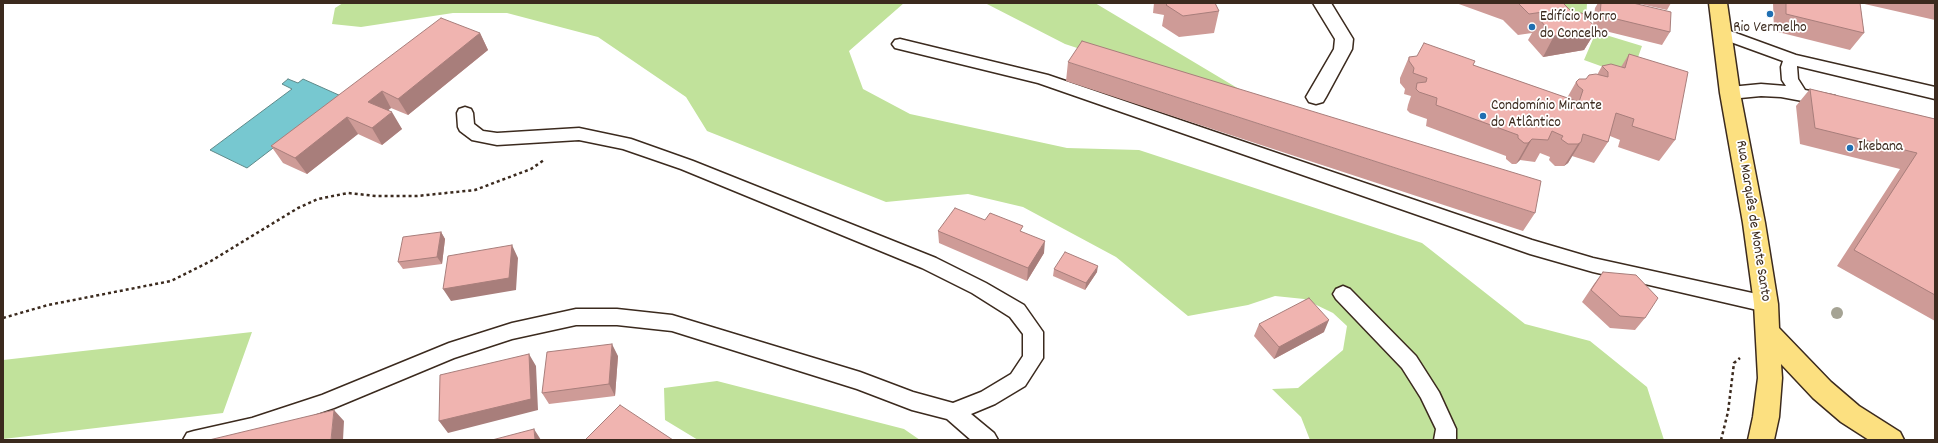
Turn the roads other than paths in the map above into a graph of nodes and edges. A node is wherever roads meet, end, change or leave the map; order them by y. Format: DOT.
graph roads {
  1 [pos="1322,3"];
  2 [pos="1718,3"];
  3 [pos="1722,33"];
  4 [pos="900,44"];
  5 [pos="1792,59"];
  6 [pos="1730,93"];
  7 [pos="1799,93"];
  8 [pos="1935,93"];
  9 [pos="1316,97"];
  10 [pos="1844,104"];
  11 [pos="465,113"];
  12 [pos="1343,294"];
  13 [pos="1766,304"];
  14 [pos="1768,332"];
  15 [pos="953,412"];
  16 [pos="194,440"];
  17 [pos="987,440"];
  18 [pos="1445,440"];
  19 [pos="1761,440"];
  20 [pos="1891,440"];
  1 -- 9 [label="street"];
  2 -- 3 [label="main road, Rua Marquês de Monte Santo"];
  3 -- 5 [label="lane"];
  3 -- 6 [label="main road, Rua Marquês de Monte Santo"];
  4 -- 13 [label="lane"];
  5 -- 7 [label="lane"];
  5 -- 8 [label="lane"];
  6 -- 7 [label="lane"];
  6 -- 13 [label="main road, Rua Marquês de Monte Santo"];
  7 -- 10 [label="lane"];
  11 -- 15 [label="lane"];
  12 -- 18 [label="lane"];
  13 -- 14 [label="main road, Rua Marquês de Monte Santo"];
  14 -- 19 [label="main road, Rua Marquês de Monte Santo"];
  14 -- 20 [label="main road"];
  15 -- 16 [label="lane"];
  15 -- 17 [label="lane"];
}
